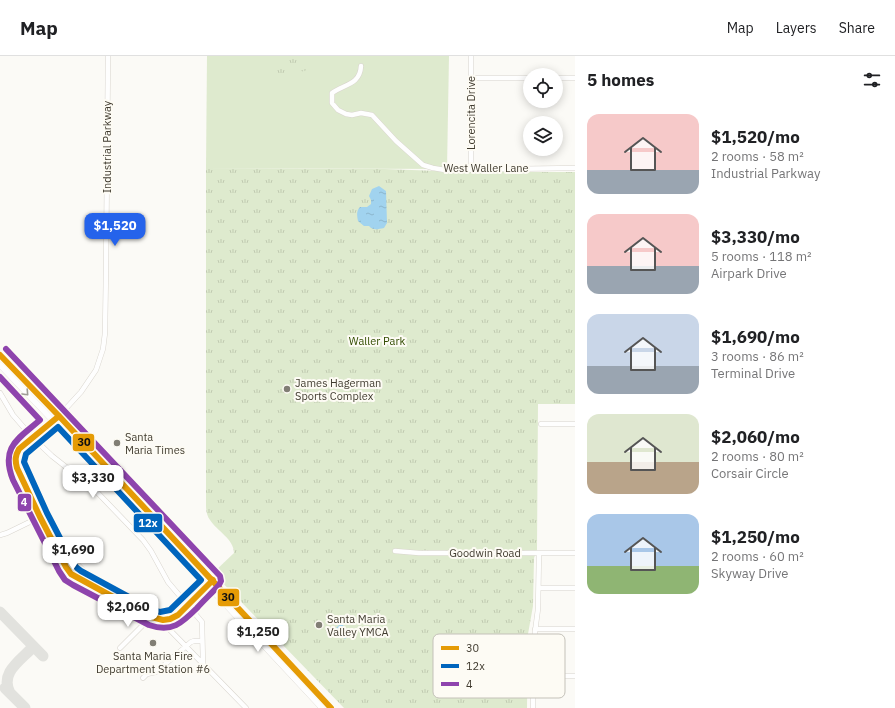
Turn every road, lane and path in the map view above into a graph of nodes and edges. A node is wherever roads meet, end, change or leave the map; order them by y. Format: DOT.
graph roads {
  1 [pos="108,56"];
  2 [pos="471,56"];
  3 [pos="361,66"];
  4 [pos="471,78"];
  5 [pos="523,78"];
  6 [pos="563,78"];
  7 [pos="575,78"];
  8 [pos="575,168"];
  9 [pos="471,169"];
  10 [pos="0,355"];
  11 [pos="0,365"];
  12 [pos="0,393"];
  13 [pos="59,416"];
  14 [pos="52,421"];
  15 [pos="542,424"];
  16 [pos="575,424"];
  17 [pos="32,437"];
  18 [pos="40,516"];
  19 [pos="0,535"];
  20 [pos="50,536"];
  21 [pos="395,551"];
  22 [pos="575,553"];
  23 [pos="539,554"];
  24 [pos="213,580"];
  25 [pos="207,586"];
  26 [pos="539,588"];
  27 [pos="575,588"];
  28 [pos="107,595"];
  29 [pos="188,605"];
  30 [pos="148,616"];
  31 [pos="163,620"];
  32 [pos="535,629"];
  33 [pos="575,629"];
  34 [pos="534,634"];
  35 [pos="202,641"];
  36 [pos="186,646"];
  37 [pos="120,648"];
  38 [pos="203,664"];
  39 [pos="143,678"];
  40 [pos="246,708"];
  41 [pos="322,708"];
  42 [pos="331,708"];
  1 -- 13 [label="street, Industrial Parkway"];
  2 -- 4 [label="street, Lorencita Drive"];
  3 -- 9 [label="street, West Waller Lane"];
  4 -- 5 [label="street"];
  4 -- 9 [label="street, Lorencita Drive"];
  6 -- 7 [label="street"];
  8 -- 9 [label="street, West Waller Lane"];
  10 -- 13 [label="main road"];
  11 -- 14 [label="main road, one-way"];
  12 -- 17 [label="street"];
  13 -- 14 [label="street, Industrial Parkway"];
  13 -- 24 [label="main road"];
  14 -- 17 [label="street, Industrial Parkway"];
  14 -- 25 [label="main road"];
  15 -- 16 [label="street"];
  17 -- 18 [label="street, Industrial Parkway"];
  17 -- 29 [label="street"];
  18 -- 19 [label="street"];
  18 -- 20 [label="street, Industrial Parkway"];
  20 -- 28 [label="street"];
  20 -- 28 [label="street, Industrial Parkway"];
  21 -- 23 [label="street, Goodwin Road"];
  22 -- 23 [label="street, Goodwin Road"];
  23 -- 26 [label="street"];
  24 -- 25 [label="street"];
  24 -- 42 [label="main road"];
  25 -- 29 [label="street"];
  25 -- 41 [label="main road"];
  26 -- 27 [label="street"];
  26 -- 32 [label="street"];
  28 -- 30 [label="street, Industrial Parkway"];
  29 -- 31 [label="street"];
  29 -- 35 [label="street"];
  30 -- 31 [label="street, Industrial Parkway"];
  30 -- 37 [label="street"];
  31 -- 36 [label="street"];
  32 -- 33 [label="street"];
  32 -- 34 [label="street"];
  35 -- 36 [label="street"];
  35 -- 38 [label="street"];
  36 -- 38 [label="street"];
  36 -- 39 [label="street"];
  38 -- 40 [label="street"];
}
